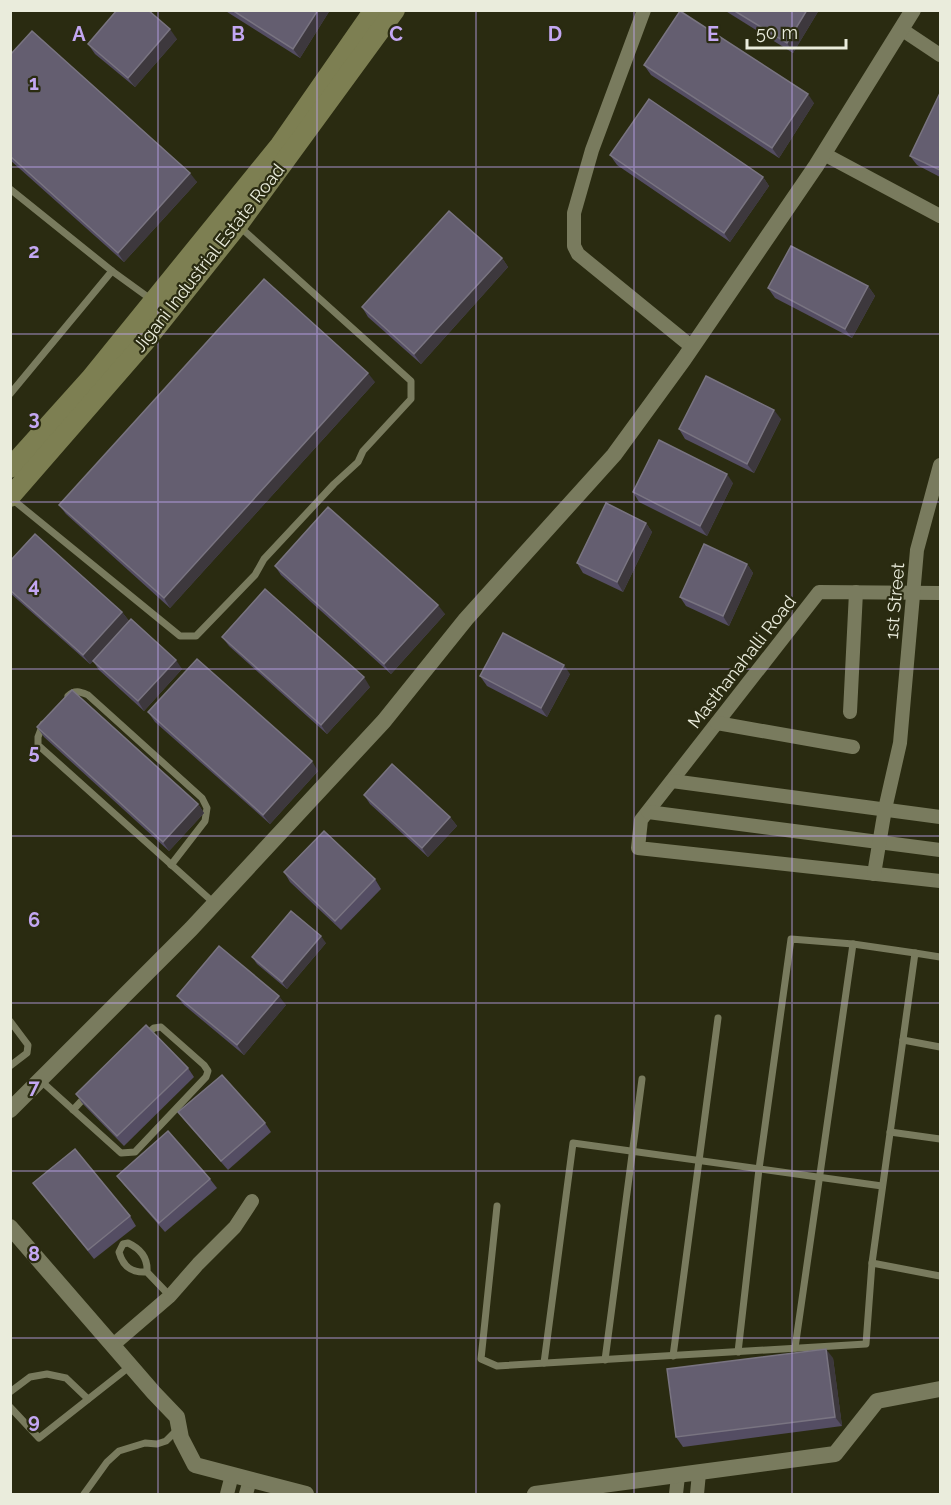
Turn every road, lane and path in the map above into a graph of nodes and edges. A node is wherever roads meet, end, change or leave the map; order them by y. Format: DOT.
graph roads {
  1 [pos="374,10"];
  2 [pos="395,10"];
  3 [pos="644,10"];
  4 [pos="913,10"];
  5 [pos="902,29"];
  6 [pos="940,55"];
  7 [pos="824,154"];
  8 [pos="10,189"];
  9 [pos="940,216"];
  10 [pos="238,225"];
  11 [pos="112,271"];
  12 [pos="154,302"];
  13 [pos="692,347"];
  14 [pos="10,394"];
  15 [pos="940,465"];
  16 [pos="10,468"];
  17 [pos="10,497"];
  18 [pos="856,592"];
  19 [pos="913,593"];
  20 [pos="940,593"];
  21 [pos="64,701"];
  22 [pos="850,712"];
  23 [pos="49,718"];
  24 [pos="717,723"];
  25 [pos="853,747"];
  26 [pos="672,781"];
  27 [pos="885,809"];
  28 [pos="645,816"];
  29 [pos="940,817"];
  30 [pos="880,841"];
  31 [pos="940,850"];
  32 [pos="171,865"];
  33 [pos="874,874"];
  34 [pos="940,880"];
  35 [pos="214,903"];
  36 [pos="854,944"];
  37 [pos="915,953"];
  38 [pos="940,957"];
  39 [pos="718,1018"];
  40 [pos="10,1021"];
  41 [pos="903,1040"];
  42 [pos="138,1043"];
  43 [pos="940,1047"];
  44 [pos="10,1066"];
  45 [pos="642,1079"];
  46 [pos="40,1080"];
  47 [pos="93,1088"];
  48 [pos="10,1110"];
  49 [pos="73,1110"];
  50 [pos="890,1132"];
  51 [pos="940,1139"];
  52 [pos="633,1152"];
  53 [pos="699,1161"];
  54 [pos="759,1169"];
  55 [pos="821,1178"];
  56 [pos="882,1186"];
  57 [pos="252,1201"];
  58 [pos="497,1206"];
  59 [pos="10,1227"];
  60 [pos="872,1263"];
  61 [pos="147,1272"];
  62 [pos="940,1276"];
  63 [pos="170,1296"];
  64 [pos="113,1345"];
  65 [pos="795,1348"];
  66 [pos="738,1352"];
  67 [pos="673,1356"];
  68 [pos="605,1360"];
  69 [pos="544,1363"];
  70 [pos="130,1365"];
  71 [pos="940,1389"];
  72 [pos="10,1392"];
  73 [pos="88,1399"];
  74 [pos="10,1407"];
  75 [pos="179,1428"];
  76 [pos="699,1473"];
  77 [pos="232,1475"];
  78 [pos="678,1476"];
  79 [pos="248,1487"];
  80 [pos="84,1494"];
  81 [pos="227,1494"];
  82 [pos="306,1494"];
  83 [pos="534,1494"];
  84 [pos="676,1494"];
  85 [pos="697,1494"];
  1 -- 12 [label="main road, Jigani Industrial Estate Road"];
  2 -- 10 [label="main road, Jigani Industrial Estate Road"];
  3 -- 13 [label="street"];
  4 -- 5 [label="street"];
  5 -- 6 [label="street"];
  5 -- 7 [label="street"];
  7 -- 9 [label="street"];
  7 -- 13 [label="street"];
  8 -- 11 [label="lane"];
  10 -- 17 [label="main road, Jigani Industrial Estate Road"];
  10 -- 17 [label="lane"];
  11 -- 12 [label="lane"];
  11 -- 14 [label="lane"];
  12 -- 16 [label="main road, Jigani Industrial Estate Road"];
  13 -- 35 [label="street"];
  15 -- 19 [label="street, 1st Street"];
  18 -- 19 [label="street, Masthanahalli Road"];
  18 -- 22 [label="street"];
  18 -- 24 [label="street, Masthanahalli Road"];
  19 -- 20 [label="street, Masthanahalli Road"];
  19 -- 27 [label="street, 1st Street"];
  21 -- 32 [label="lane"];
  23 -- 32 [label="lane"];
  24 -- 25 [label="street"];
  24 -- 26 [label="street, Masthanahalli Road"];
  26 -- 27 [label="street"];
  26 -- 28 [label="street, Masthanahalli Road"];
  27 -- 29 [label="street"];
  27 -- 30 [label="street, 1st Street"];
  28 -- 30 [label="street"];
  28 -- 33 [label="street"];
  30 -- 31 [label="street"];
  30 -- 33 [label="street, 1st Street"];
  32 -- 35 [label="lane"];
  33 -- 34 [label="street"];
  35 -- 46 [label="street"];
  36 -- 37 [label="lane"];
  36 -- 54 [label="lane"];
  36 -- 55 [label="lane"];
  37 -- 38 [label="lane"];
  37 -- 41 [label="lane"];
  39 -- 53 [label="lane"];
  40 -- 44 [label="lane"];
  41 -- 43 [label="lane"];
  41 -- 50 [label="lane"];
  42 -- 49 [label="lane"];
  45 -- 52 [label="lane"];
  46 -- 48 [label="street"];
  46 -- 49 [label="lane"];
  47 -- 49 [label="lane"];
  50 -- 51 [label="lane"];
  50 -- 56 [label="lane"];
  52 -- 53 [label="lane"];
  52 -- 68 [label="lane"];
  52 -- 69 [label="lane"];
  53 -- 54 [label="lane"];
  53 -- 67 [label="lane"];
  54 -- 55 [label="lane"];
  54 -- 66 [label="lane"];
  55 -- 56 [label="lane"];
  55 -- 65 [label="lane"];
  56 -- 60 [label="lane"];
  57 -- 63 [label="street"];
  58 -- 69 [label="lane"];
  59 -- 64 [label="street"];
  60 -- 62 [label="lane"];
  60 -- 65 [label="lane"];
  61 -- 61 [label="lane"];
  61 -- 63 [label="lane"];
  63 -- 64 [label="street"];
  64 -- 70 [label="street"];
  65 -- 66 [label="lane"];
  66 -- 67 [label="lane"];
  67 -- 68 [label="lane"];
  68 -- 69 [label="lane"];
  70 -- 73 [label="lane"];
  70 -- 75 [label="street"];
  71 -- 76 [label="street"];
  72 -- 73 [label="lane"];
  73 -- 74 [label="lane"];
  75 -- 77 [label="street"];
  75 -- 80 [label="lane"];
  76 -- 78 [label="street"];
  76 -- 85 [label="street"];
  77 -- 79 [label="street"];
  77 -- 81 [label="street"];
  78 -- 83 [label="street"];
  78 -- 84 [label="street"];
  79 -- 82 [label="street"];
}
